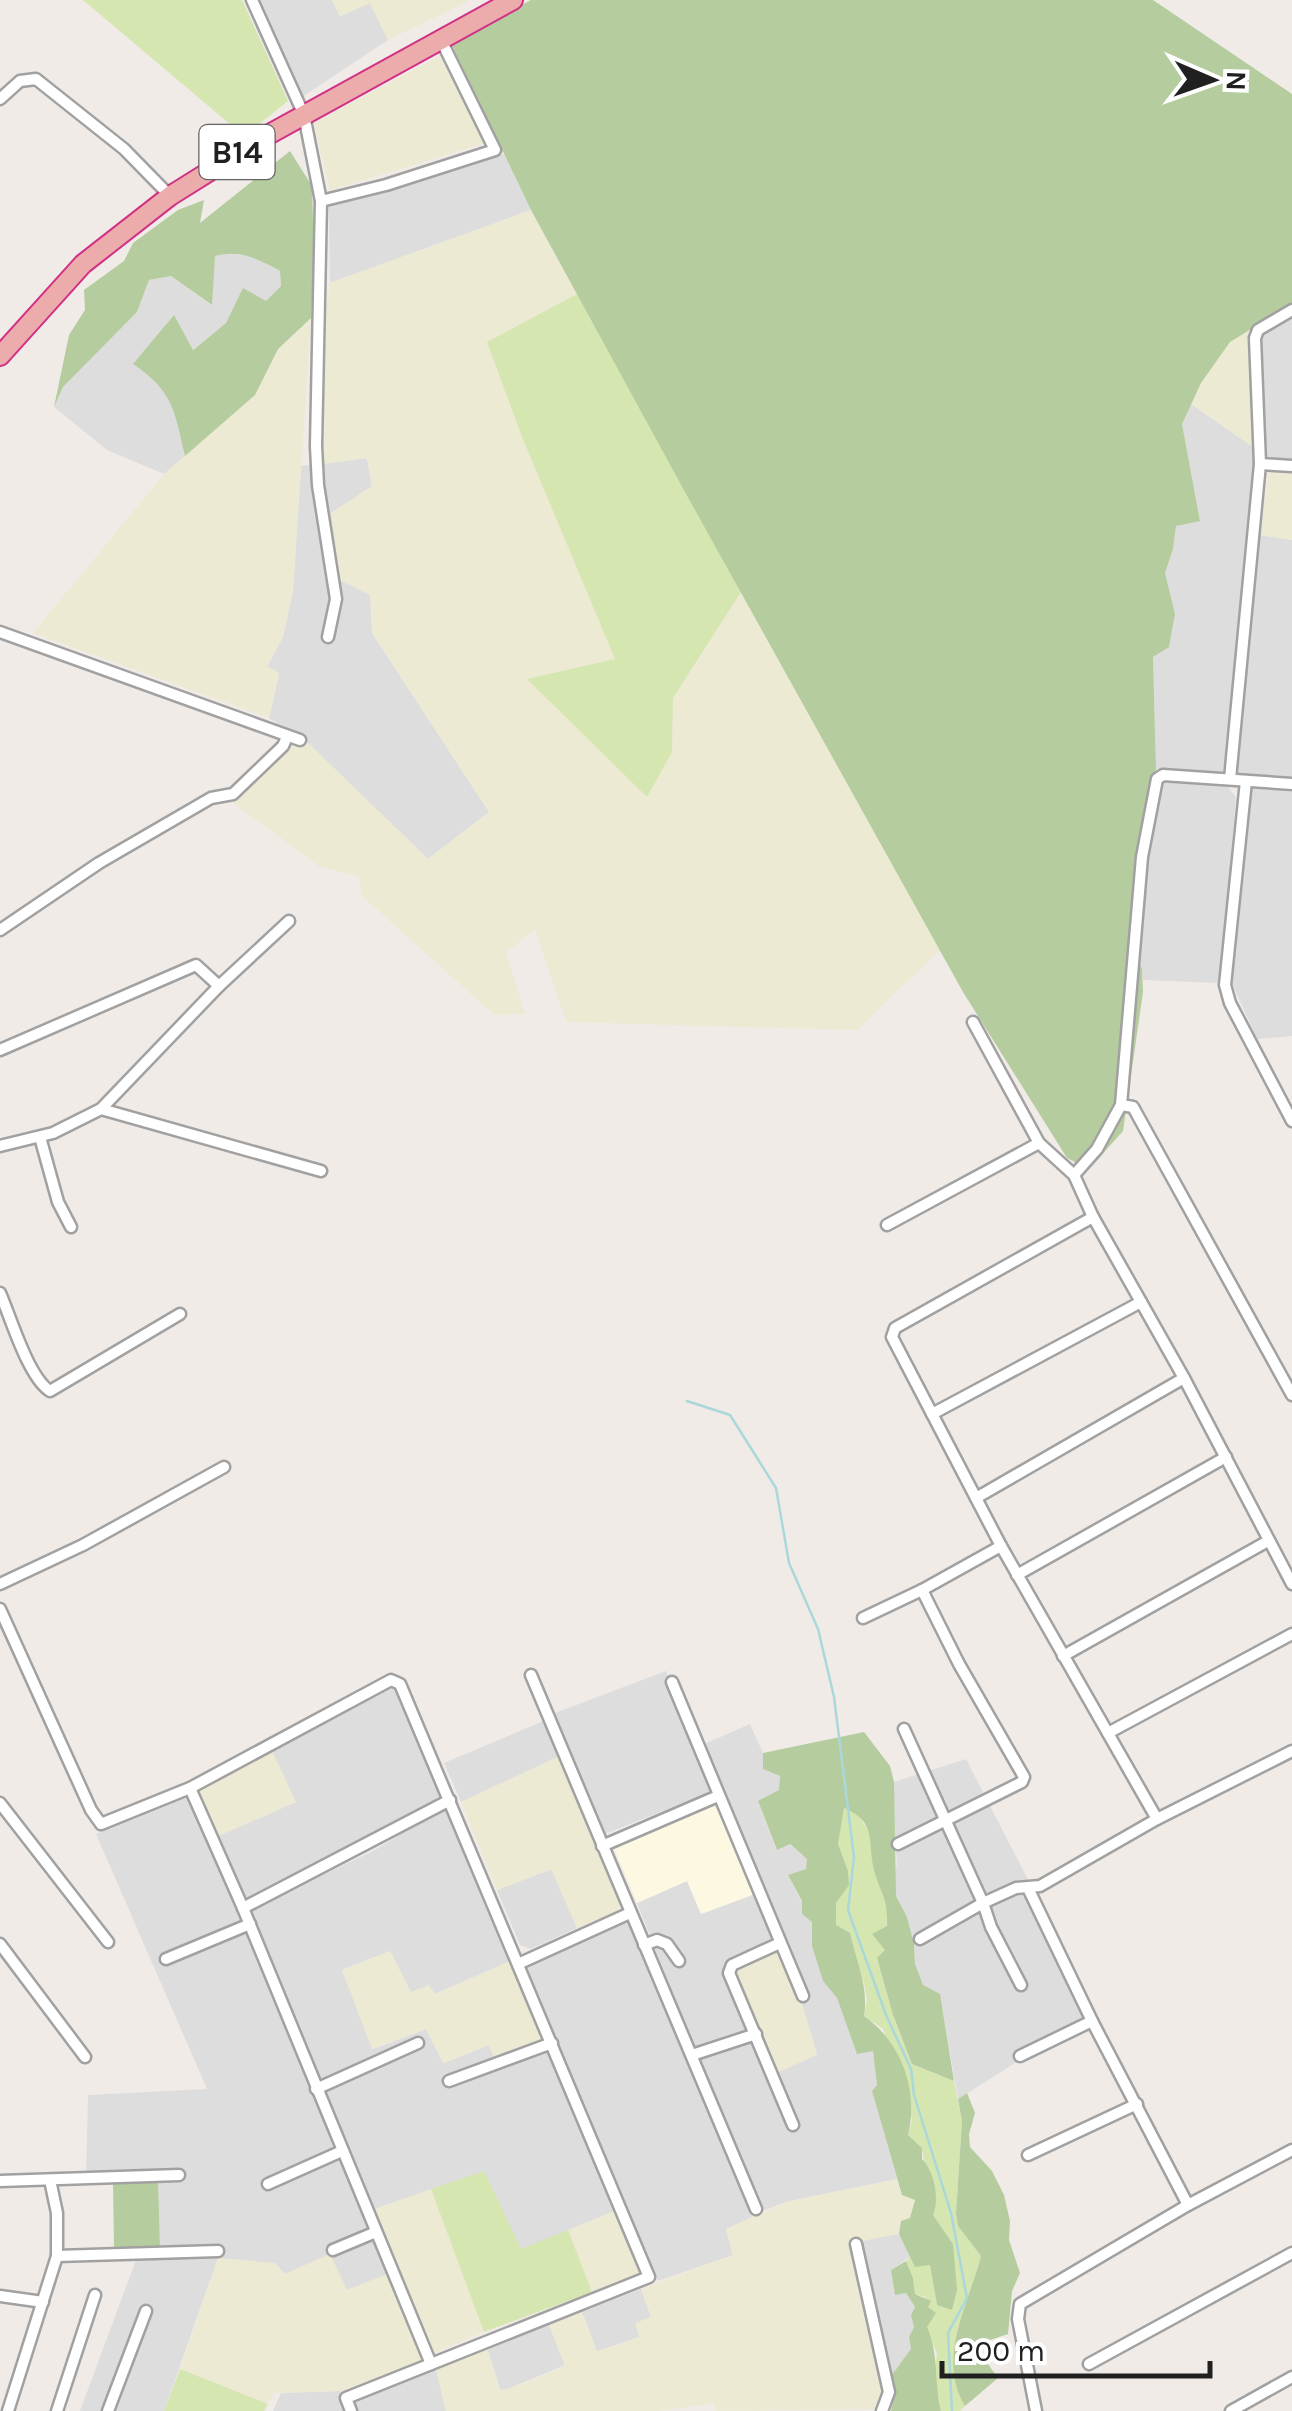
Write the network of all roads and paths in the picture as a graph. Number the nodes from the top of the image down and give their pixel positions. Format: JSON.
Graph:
{"nodes":[{"id":1,"x":252,"y":0,"type":"edge"},
{"id":2,"x":513,"y":0,"type":"edge"},
{"id":3,"x":441,"y":40,"type":"junction"},
{"id":4,"x":0,"y":99,"type":"edge"},
{"id":5,"x":304,"y":115,"type":"junction"},
{"id":6,"x":170,"y":196,"type":"junction"},
{"id":7,"x":321,"y":201,"type":"junction"},
{"id":8,"x":1292,"y":310,"type":"edge"},
{"id":9,"x":0,"y":356,"type":"edge"},
{"id":10,"x":1260,"y":464,"type":"junction"},
{"id":11,"x":1292,"y":466,"type":"edge"},
{"id":12,"x":0,"y":632,"type":"edge"},
{"id":13,"x":328,"y":637,"type":"dead end"},
{"id":14,"x":286,"y":737,"type":"junction"},
{"id":15,"x":300,"y":740,"type":"dead end"},
{"id":16,"x":1230,"y":779,"type":"junction"},
{"id":17,"x":1246,"y":781,"type":"junction"},
{"id":18,"x":1292,"y":784,"type":"edge"},
{"id":19,"x":289,"y":921,"type":"dead end"},
{"id":20,"x":0,"y":930,"type":"edge"},
{"id":21,"x":220,"y":986,"type":"junction"},
{"id":22,"x":973,"y":1022,"type":"dead end"},
{"id":23,"x":0,"y":1050,"type":"edge"},
{"id":24,"x":1121,"y":1105,"type":"junction"},
{"id":25,"x":101,"y":1109,"type":"junction"},
{"id":26,"x":1292,"y":1121,"type":"edge"},
{"id":27,"x":40,"y":1137,"type":"junction"},
{"id":28,"x":1039,"y":1142,"type":"junction"},
{"id":29,"x":0,"y":1146,"type":"edge"},
{"id":30,"x":321,"y":1170,"type":"dead end"},
{"id":31,"x":1074,"y":1174,"type":"junction"},
{"id":32,"x":1093,"y":1218,"type":"junction"},
{"id":33,"x":887,"y":1225,"type":"dead end"},
{"id":34,"x":71,"y":1227,"type":"dead end"},
{"id":35,"x":0,"y":1293,"type":"edge"},
{"id":36,"x":1141,"y":1302,"type":"junction"},
{"id":37,"x":180,"y":1314,"type":"dead end"},
{"id":38,"x":1292,"y":1360,"type":"edge"},
{"id":39,"x":1277,"y":1368,"type":"junction"},
{"id":40,"x":1184,"y":1378,"type":"junction"},
{"id":41,"x":1292,"y":1395,"type":"edge"},
{"id":42,"x":932,"y":1414,"type":"junction"},
{"id":43,"x":1226,"y":1457,"type":"junction"},
{"id":44,"x":224,"y":1468,"type":"dead end"},
{"id":45,"x":976,"y":1498,"type":"junction"},
{"id":46,"x":1268,"y":1541,"type":"junction"},
{"id":47,"x":1001,"y":1546,"type":"junction"},
{"id":48,"x":1017,"y":1574,"type":"junction"},
{"id":49,"x":0,"y":1584,"type":"edge"},
{"id":50,"x":1292,"y":1584,"type":"edge"},
{"id":51,"x":922,"y":1590,"type":"junction"},
{"id":52,"x":0,"y":1609,"type":"edge"},
{"id":53,"x":863,"y":1618,"type":"dead end"},
{"id":54,"x":1292,"y":1634,"type":"edge"},
{"id":55,"x":1063,"y":1656,"type":"junction"},
{"id":56,"x":531,"y":1675,"type":"dead end"},
{"id":57,"x":672,"y":1682,"type":"dead end"},
{"id":58,"x":904,"y":1729,"type":"dead end"},
{"id":59,"x":1108,"y":1733,"type":"junction"},
{"id":60,"x":1292,"y":1751,"type":"edge"},
{"id":61,"x":190,"y":1788,"type":"junction"},
{"id":62,"x":718,"y":1796,"type":"junction"},
{"id":63,"x":450,"y":1800,"type":"junction"},
{"id":64,"x":2,"y":1809,"type":"edge"},
{"id":65,"x":946,"y":1818,"type":"junction"},
{"id":66,"x":1157,"y":1819,"type":"junction"},
{"id":67,"x":898,"y":1844,"type":"dead end"},
{"id":68,"x":602,"y":1846,"type":"junction"},
{"id":69,"x":1028,"y":1888,"type":"junction"},
{"id":70,"x":983,"y":1903,"type":"junction"},
{"id":71,"x":244,"y":1908,"type":"junction"},
{"id":72,"x":630,"y":1913,"type":"junction"},
{"id":73,"x":250,"y":1924,"type":"junction"},
{"id":74,"x":920,"y":1939,"type":"dead end"},
{"id":75,"x":108,"y":1942,"type":"dead end"},
{"id":76,"x":780,"y":1943,"type":"junction"},
{"id":77,"x":0,"y":1944,"type":"edge"},
{"id":78,"x":644,"y":1945,"type":"junction"},
{"id":79,"x":166,"y":1958,"type":"dead end"},
{"id":80,"x":679,"y":1961,"type":"dead end"},
{"id":81,"x":518,"y":1964,"type":"junction"},
{"id":82,"x":1021,"y":1985,"type":"dead end"},
{"id":83,"x":803,"y":1996,"type":"dead end"},
{"id":84,"x":1092,"y":2021,"type":"junction"},
{"id":85,"x":756,"y":2034,"type":"junction"},
{"id":86,"x":552,"y":2043,"type":"junction"},
{"id":87,"x":418,"y":2044,"type":"dead end"},
{"id":88,"x":692,"y":2055,"type":"junction"},
{"id":89,"x":1020,"y":2056,"type":"dead end"},
{"id":90,"x":85,"y":2057,"type":"dead end"},
{"id":91,"x":449,"y":2082,"type":"dead end"},
{"id":92,"x":316,"y":2089,"type":"junction"},
{"id":93,"x":1137,"y":2104,"type":"junction"},
{"id":94,"x":793,"y":2126,"type":"dead end"},
{"id":95,"x":1292,"y":2150,"type":"edge"},
{"id":96,"x":342,"y":2152,"type":"junction"},
{"id":97,"x":1028,"y":2155,"type":"dead end"},
{"id":98,"x":179,"y":2174,"type":"dead end"},
{"id":99,"x":50,"y":2180,"type":"junction"},
{"id":100,"x":0,"y":2181,"type":"edge"},
{"id":101,"x":268,"y":2184,"type":"dead end"},
{"id":102,"x":1188,"y":2204,"type":"junction"},
{"id":103,"x":756,"y":2209,"type":"dead end"},
{"id":104,"x":376,"y":2232,"type":"junction"},
{"id":105,"x":856,"y":2244,"type":"dead end"},
{"id":106,"x":333,"y":2250,"type":"dead end"},
{"id":107,"x":218,"y":2251,"type":"dead end"},
{"id":108,"x":1292,"y":2253,"type":"edge"},
{"id":109,"x":56,"y":2256,"type":"junction"},
{"id":110,"x":95,"y":2294,"type":"dead end"},
{"id":111,"x":0,"y":2296,"type":"edge"},
{"id":112,"x":43,"y":2302,"type":"junction"},
{"id":113,"x":146,"y":2311,"type":"dead end"},
{"id":114,"x":432,"y":2364,"type":"junction"},
{"id":115,"x":1089,"y":2364,"type":"dead end"},
{"id":116,"x":1292,"y":2376,"type":"edge"},
{"id":117,"x":8,"y":2411,"type":"edge"},
{"id":118,"x":57,"y":2411,"type":"edge"},
{"id":119,"x":108,"y":2411,"type":"edge"},
{"id":120,"x":351,"y":2411,"type":"edge"},
{"id":121,"x":882,"y":2411,"type":"edge"},
{"id":122,"x":1036,"y":2411,"type":"edge"},
{"id":123,"x":1231,"y":2411,"type":"edge"}],
"edges":[{"from":1,"to":5,"type":"street"},
{"from":2,"to":3,"type":"highway","number":"B14"},
{"from":3,"to":5,"type":"highway","number":"B14"},
{"from":3,"to":7,"type":"street"},
{"from":4,"to":6,"type":"street"},
{"from":5,"to":6,"type":"highway","number":"B14"},
{"from":5,"to":7,"type":"street"},
{"from":6,"to":9,"type":"highway","number":"B14"},
{"from":7,"to":13,"type":"street"},
{"from":8,"to":10,"type":"street"},
{"from":10,"to":11,"type":"street"},
{"from":10,"to":16,"type":"street"},
{"from":12,"to":14,"type":"street"},
{"from":14,"to":15,"type":"street"},
{"from":14,"to":20,"type":"street"},
{"from":16,"to":17,"type":"street"},
{"from":16,"to":24,"type":"street"},
{"from":17,"to":18,"type":"street"},
{"from":17,"to":26,"type":"street"},
{"from":19,"to":21,"type":"street"},
{"from":21,"to":23,"type":"street"},
{"from":21,"to":25,"type":"street"},
{"from":22,"to":28,"type":"street"},
{"from":24,"to":31,"type":"street"},
{"from":24,"to":39,"type":"street"},
{"from":25,"to":27,"type":"street"},
{"from":25,"to":30,"type":"street"},
{"from":27,"to":29,"type":"street"},
{"from":27,"to":34,"type":"street"},
{"from":28,"to":31,"type":"street"},
{"from":28,"to":33,"type":"street"},
{"from":31,"to":32,"type":"street"},
{"from":32,"to":36,"type":"street"},
{"from":32,"to":42,"type":"street"},
{"from":35,"to":37,"type":"street"},
{"from":36,"to":40,"type":"street"},
{"from":36,"to":42,"type":"street"},
{"from":38,"to":39,"type":"street"},
{"from":39,"to":41,"type":"street"},
{"from":40,"to":43,"type":"street"},
{"from":40,"to":45,"type":"street"},
{"from":42,"to":45,"type":"street"},
{"from":43,"to":46,"type":"street"},
{"from":43,"to":48,"type":"street"},
{"from":44,"to":49,"type":"street"},
{"from":45,"to":47,"type":"street"},
{"from":46,"to":50,"type":"street"},
{"from":46,"to":55,"type":"street"},
{"from":47,"to":48,"type":"street"},
{"from":47,"to":51,"type":"street"},
{"from":48,"to":55,"type":"street"},
{"from":51,"to":53,"type":"street"},
{"from":51,"to":65,"type":"street"},
{"from":52,"to":61,"type":"street"},
{"from":54,"to":59,"type":"street"},
{"from":55,"to":59,"type":"street"},
{"from":56,"to":68,"type":"street"},
{"from":57,"to":62,"type":"street"},
{"from":58,"to":65,"type":"street"},
{"from":59,"to":66,"type":"street"},
{"from":60,"to":66,"type":"street"},
{"from":61,"to":63,"type":"street"},
{"from":61,"to":71,"type":"street"},
{"from":62,"to":68,"type":"street"},
{"from":62,"to":76,"type":"street"},
{"from":63,"to":71,"type":"street"},
{"from":63,"to":81,"type":"street"},
{"from":64,"to":75,"type":"street"},
{"from":65,"to":67,"type":"street"},
{"from":65,"to":70,"type":"street"},
{"from":66,"to":69,"type":"street"},
{"from":68,"to":72,"type":"street"},
{"from":69,"to":70,"type":"street"},
{"from":69,"to":84,"type":"street"},
{"from":70,"to":74,"type":"street"},
{"from":70,"to":82,"type":"street"},
{"from":71,"to":73,"type":"street"},
{"from":72,"to":78,"type":"street"},
{"from":72,"to":81,"type":"street"},
{"from":73,"to":79,"type":"street"},
{"from":73,"to":92,"type":"street"},
{"from":76,"to":83,"type":"street"},
{"from":76,"to":85,"type":"street"},
{"from":77,"to":90,"type":"street"},
{"from":78,"to":80,"type":"street"},
{"from":78,"to":88,"type":"street"},
{"from":81,"to":86,"type":"street"},
{"from":84,"to":89,"type":"street"},
{"from":84,"to":93,"type":"street"},
{"from":85,"to":88,"type":"street"},
{"from":85,"to":94,"type":"street"},
{"from":86,"to":91,"type":"street"},
{"from":86,"to":114,"type":"street"},
{"from":87,"to":92,"type":"street"},
{"from":88,"to":103,"type":"street"},
{"from":92,"to":96,"type":"street"},
{"from":93,"to":97,"type":"street"},
{"from":93,"to":102,"type":"street"},
{"from":95,"to":102,"type":"street"},
{"from":96,"to":101,"type":"street"},
{"from":96,"to":104,"type":"street"},
{"from":98,"to":99,"type":"street"},
{"from":99,"to":100,"type":"street"},
{"from":99,"to":109,"type":"street"},
{"from":102,"to":122,"type":"street"},
{"from":104,"to":106,"type":"street"},
{"from":104,"to":114,"type":"street"},
{"from":105,"to":121,"type":"street"},
{"from":107,"to":109,"type":"street"},
{"from":108,"to":115,"type":"street"},
{"from":109,"to":112,"type":"street"},
{"from":110,"to":118,"type":"street"},
{"from":111,"to":112,"type":"street"},
{"from":112,"to":117,"type":"street"},
{"from":113,"to":119,"type":"street"},
{"from":114,"to":120,"type":"street"},
{"from":116,"to":123,"type":"street"}]}
